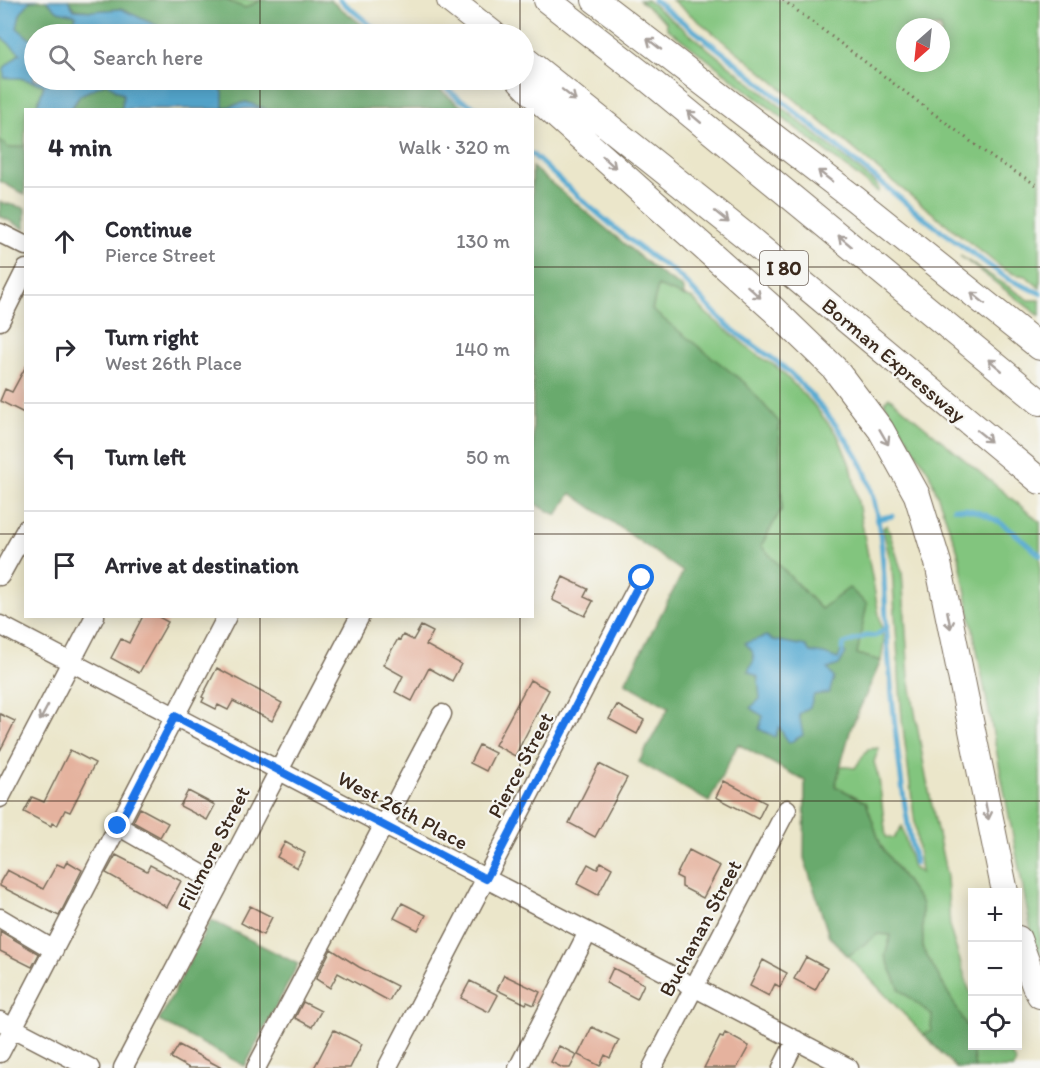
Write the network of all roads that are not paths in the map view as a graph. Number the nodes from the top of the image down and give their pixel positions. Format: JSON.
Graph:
{"nodes":[{"id":1,"x":448,"y":0,"type":"edge"},
{"id":2,"x":547,"y":0,"type":"edge"},
{"id":3,"x":595,"y":0,"type":"edge"},
{"id":4,"x":469,"y":24,"type":"edge"},
{"id":5,"x":480,"y":24,"type":"edge"},
{"id":6,"x":534,"y":67,"type":"edge"},
{"id":7,"x":530,"y":90,"type":"edge"},
{"id":8,"x":0,"y":232,"type":"edge"},
{"id":9,"x":24,"y":245,"type":"edge"},
{"id":10,"x":24,"y":273,"type":"edge"},
{"id":11,"x":0,"y":321,"type":"edge"},
{"id":12,"x":1040,"y":347,"type":"edge"},
{"id":13,"x":1040,"y":402,"type":"edge"},
{"id":14,"x":1040,"y":482,"type":"edge"},
{"id":15,"x":24,"y":533,"type":"edge"},
{"id":16,"x":0,"y":576,"type":"edge"},
{"id":17,"x":642,"y":578,"type":"dead end"},
{"id":18,"x":94,"y":618,"type":"edge"},
{"id":19,"x":226,"y":618,"type":"edge"},
{"id":20,"x":359,"y":618,"type":"edge"},
{"id":21,"x":0,"y":624,"type":"edge"},
{"id":22,"x":71,"y":662,"type":"junction"},
{"id":23,"x":442,"y":714,"type":"dead end"},
{"id":24,"x":175,"y":716,"type":"junction"},
{"id":25,"x":278,"y":770,"type":"junction"},
{"id":26,"x":0,"y":798,"type":"edge"},
{"id":27,"x":787,"y":808,"type":"dead end"},
{"id":28,"x":384,"y":825,"type":"junction"},
{"id":29,"x":118,"y":826,"type":"junction"},
{"id":30,"x":486,"y":879,"type":"junction"},
{"id":31,"x":219,"y":884,"type":"junction"},
{"id":32,"x":1004,"y":888,"type":"edge"},
{"id":33,"x":0,"y":918,"type":"edge"},
{"id":34,"x":588,"y":932,"type":"junction"},
{"id":35,"x":1018,"y":942,"type":"edge"},
{"id":36,"x":54,"y":950,"type":"junction"},
{"id":37,"x":694,"y":987,"type":"junction"},
{"id":38,"x":1040,"y":995,"type":"edge"},
{"id":39,"x":6,"y":1025,"type":"edge"},
{"id":40,"x":796,"y":1040,"type":"junction"},
{"id":41,"x":0,"y":1053,"type":"edge"},
{"id":42,"x":90,"y":1068,"type":"edge"},
{"id":43,"x":123,"y":1068,"type":"edge"},
{"id":44,"x":256,"y":1068,"type":"edge"},
{"id":45,"x":387,"y":1068,"type":"edge"},
{"id":46,"x":518,"y":1068,"type":"edge"},
{"id":47,"x":652,"y":1068,"type":"edge"},
{"id":48,"x":782,"y":1068,"type":"edge"},
{"id":49,"x":849,"y":1068,"type":"edge"}],
"edges":[{"from":1,"to":4,"type":"highway"},
{"from":1,"to":5,"type":"highway"},
{"from":13,"to":2,"type":"highway","number":"I 80","one_way":true},
{"from":12,"to":3,"type":"highway","one_way":true},
{"from":6,"to":14,"type":"highway","name":"Borman Expressway","number":"I 80","one_way":true},
{"from":7,"to":32,"type":"highway","one_way":true},
{"from":8,"to":9,"type":"street"},
{"from":10,"to":11,"type":"street"},
{"from":15,"to":16,"type":"street"},
{"from":17,"to":30,"type":"street","name":"Pierce Street"},
{"from":18,"to":22,"type":"street"},
{"from":19,"to":24,"type":"street"},
{"from":20,"to":25,"type":"street","name":"Fillmore Street"},
{"from":21,"to":22,"type":"street","name":"West 26th Place"},
{"from":22,"to":24,"type":"street","name":"West 26th Place"},
{"from":22,"to":26,"type":"street","one_way":true},
{"from":23,"to":28,"type":"street"},
{"from":24,"to":25,"type":"street","name":"West 26th Place"},
{"from":24,"to":29,"type":"street"},
{"from":25,"to":28,"type":"street","name":"West 26th Place"},
{"from":25,"to":31,"type":"street","name":"Fillmore Street"},
{"from":27,"to":37,"type":"street","name":"Buchanan Street"},
{"from":28,"to":30,"type":"street","name":"West 26th Place"},
{"from":28,"to":44,"type":"street"},
{"from":29,"to":31,"type":"street"},
{"from":29,"to":36,"type":"street"},
{"from":30,"to":34,"type":"street","name":"West 26th Place"},
{"from":30,"to":45,"type":"street","name":"Pierce Street"},
{"from":31,"to":43,"type":"street","name":"Fillmore Street"},
{"from":33,"to":36,"type":"street"},
{"from":34,"to":37,"type":"street","name":"West 26th Place"},
{"from":34,"to":46,"type":"street"},
{"from":35,"to":38,"type":"highway"},
{"from":36,"to":39,"type":"street"},
{"from":37,"to":40,"type":"street","name":"West 26th Place"},
{"from":37,"to":47,"type":"street","name":"Buchanan Street"},
{"from":39,"to":41,"type":"street"},
{"from":39,"to":42,"type":"street"},
{"from":40,"to":48,"type":"street"},
{"from":40,"to":49,"type":"street","name":"West 26th Place"}]}
